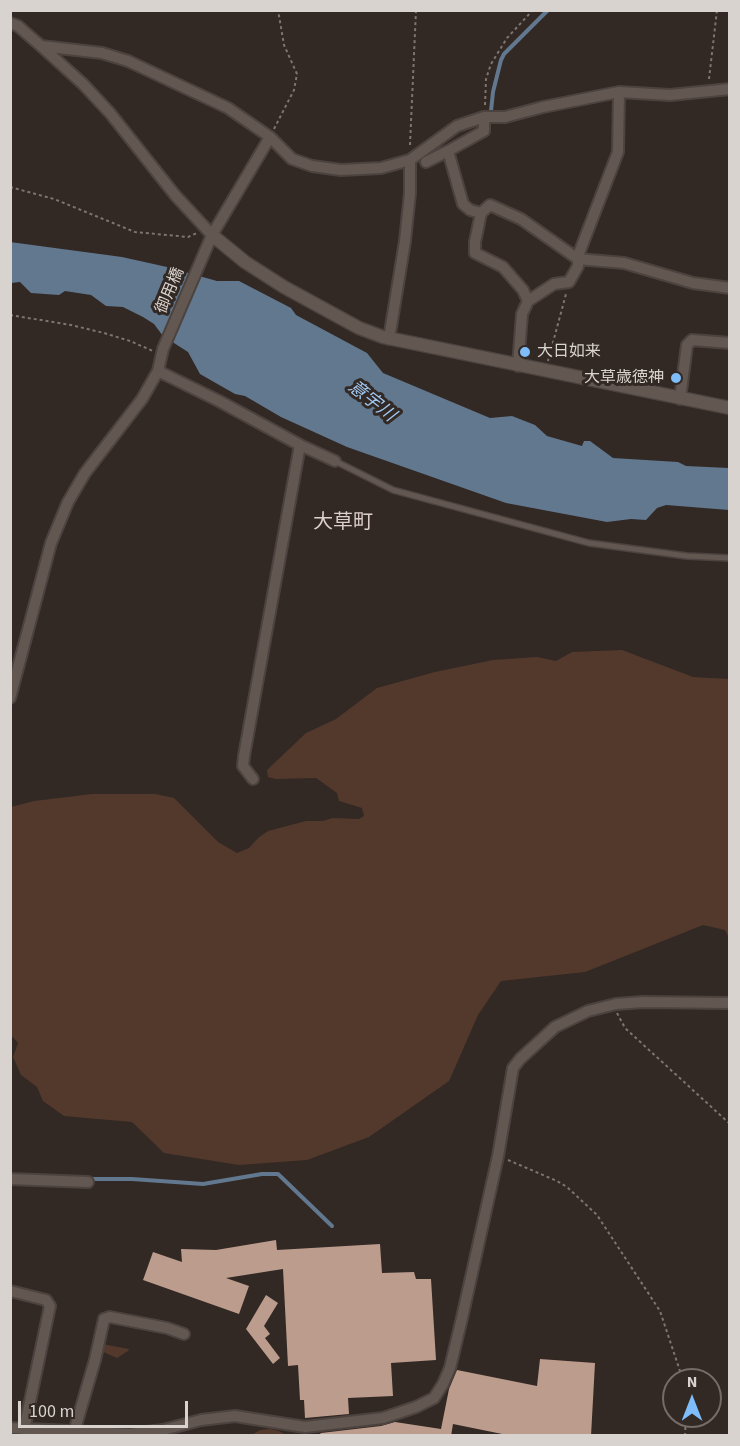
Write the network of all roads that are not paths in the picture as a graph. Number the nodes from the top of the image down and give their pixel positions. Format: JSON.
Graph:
{"nodes":[{"id":1,"x":10,"y":23,"type":"edge"},
{"id":2,"x":41,"y":46,"type":"junction"},
{"id":3,"x":729,"y":89,"type":"edge"},
{"id":4,"x":619,"y":92,"type":"junction"},
{"id":5,"x":484,"y":117,"type":"junction"},
{"id":6,"x":270,"y":137,"type":"junction"},
{"id":7,"x":448,"y":151,"type":"junction"},
{"id":8,"x":410,"y":160,"type":"junction"},
{"id":9,"x":426,"y":162,"type":"dead end"},
{"id":10,"x":481,"y":213,"type":"junction"},
{"id":11,"x":208,"y":236,"type":"junction"},
{"id":12,"x":578,"y":259,"type":"junction"},
{"id":13,"x":729,"y":288,"type":"edge"},
{"id":14,"x":528,"y":301,"type":"junction"},
{"id":15,"x":389,"y":339,"type":"junction"},
{"id":16,"x":729,"y":343,"type":"edge"},
{"id":17,"x":518,"y":366,"type":"junction"},
{"id":18,"x":158,"y":371,"type":"junction"},
{"id":19,"x":680,"y":399,"type":"junction"},
{"id":20,"x":729,"y":408,"type":"edge"},
{"id":21,"x":300,"y":445,"type":"junction"},
{"id":22,"x":335,"y":461,"type":"joint"},
{"id":23,"x":729,"y":558,"type":"edge"},
{"id":24,"x":10,"y":698,"type":"edge"},
{"id":25,"x":254,"y":779,"type":"dead end"},
{"id":26,"x":729,"y":1004,"type":"edge"},
{"id":27,"x":10,"y":1179,"type":"edge"},
{"id":28,"x":88,"y":1182,"type":"dead end"},
{"id":29,"x":10,"y":1291,"type":"edge"},
{"id":30,"x":184,"y":1334,"type":"dead end"},
{"id":31,"x":10,"y":1428,"type":"edge"},
{"id":32,"x":24,"y":1430,"type":"junction"},
{"id":33,"x":304,"y":1431,"type":"edge"},
{"id":34,"x":74,"y":1432,"type":"junction"}],
"edges":[{"from":1,"to":2,"type":"street"},
{"from":2,"to":6,"type":"street"},
{"from":2,"to":11,"type":"street"},
{"from":3,"to":4,"type":"street"},
{"from":4,"to":5,"type":"street"},
{"from":4,"to":12,"type":"street"},
{"from":5,"to":7,"type":"street"},
{"from":5,"to":8,"type":"street"},
{"from":6,"to":8,"type":"street"},
{"from":6,"to":11,"type":"street","name":"御用橋"},
{"from":7,"to":9,"type":"street"},
{"from":7,"to":10,"type":"street"},
{"from":8,"to":15,"type":"street"},
{"from":10,"to":12,"type":"street"},
{"from":10,"to":14,"type":"street"},
{"from":11,"to":15,"type":"street"},
{"from":11,"to":18,"type":"street","name":"御用橋"},
{"from":12,"to":13,"type":"street"},
{"from":12,"to":14,"type":"street"},
{"from":14,"to":17,"type":"street"},
{"from":15,"to":17,"type":"street"},
{"from":16,"to":19,"type":"street"},
{"from":17,"to":19,"type":"street"},
{"from":18,"to":21,"type":"street"},
{"from":18,"to":24,"type":"street","name":"御用橋"},
{"from":19,"to":20,"type":"street"},
{"from":21,"to":22,"type":"street"},
{"from":21,"to":25,"type":"street"},
{"from":22,"to":23,"type":"lane"},
{"from":26,"to":33,"type":"street"},
{"from":27,"to":28,"type":"street"},
{"from":29,"to":32,"type":"street"},
{"from":30,"to":34,"type":"street"},
{"from":31,"to":32,"type":"street"},
{"from":32,"to":34,"type":"street"},
{"from":33,"to":34,"type":"street"}]}
